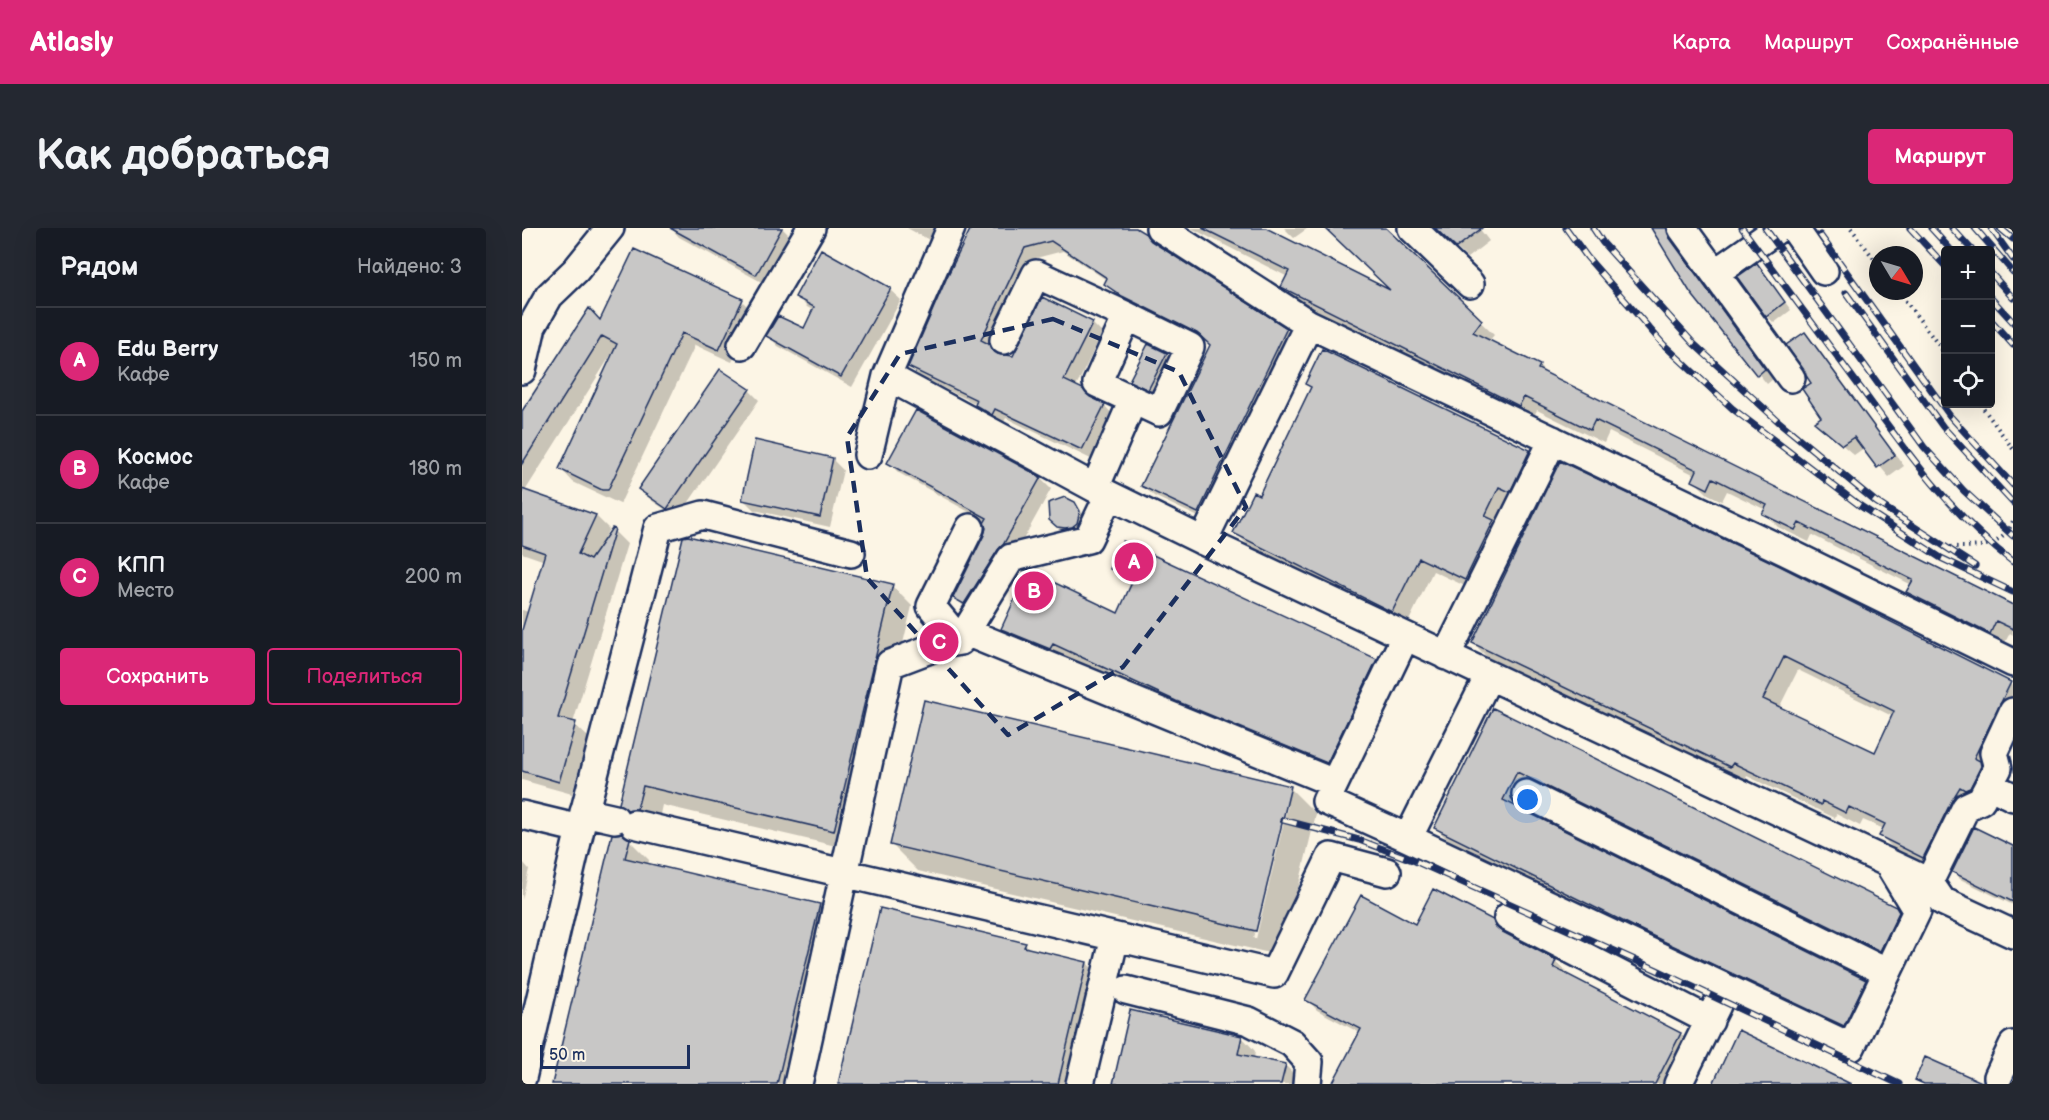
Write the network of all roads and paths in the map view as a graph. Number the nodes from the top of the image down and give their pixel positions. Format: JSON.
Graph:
{"nodes":[{"id":1,"x":610,"y":228,"type":"edge"},
{"id":2,"x":811,"y":228,"type":"edge"},
{"id":3,"x":951,"y":228,"type":"edge"},
{"id":4,"x":1160,"y":228,"type":"edge"},
{"id":5,"x":1412,"y":228,"type":"edge"},
{"id":6,"x":1682,"y":228,"type":"edge"},
{"id":7,"x":1779,"y":228,"type":"edge"},
{"id":8,"x":1794,"y":228,"type":"edge"},
{"id":9,"x":1851,"y":228,"type":"edge"},
{"id":10,"x":1869,"y":252,"type":"edge"},
{"id":11,"x":1824,"y":271,"type":"dead end"},
{"id":12,"x":1715,"y":273,"type":"junction"},
{"id":13,"x":1470,"y":284,"type":"dead end"},
{"id":14,"x":1905,"y":300,"type":"edge"},
{"id":15,"x":1128,"y":316,"type":"junction"},
{"id":16,"x":1309,"y":324,"type":"junction"},
{"id":17,"x":1004,"y":340,"type":"dead end"},
{"id":18,"x":742,"y":345,"type":"dead end"},
{"id":19,"x":1945,"y":354,"type":"edge"},
{"id":20,"x":522,"y":370,"type":"edge"},
{"id":21,"x":887,"y":376,"type":"junction"},
{"id":22,"x":1791,"y":378,"type":"dead end"},
{"id":23,"x":1133,"y":400,"type":"junction"},
{"id":24,"x":1983,"y":408,"type":"edge"},
{"id":25,"x":1553,"y":440,"type":"junction"},
{"id":26,"x":2013,"y":449,"type":"edge"},
{"id":27,"x":868,"y":455,"type":"dead end"},
{"id":28,"x":1102,"y":491,"type":"junction"},
{"id":29,"x":2013,"y":521,"type":"edge"},
{"id":30,"x":970,"y":528,"type":"dead end"},
{"id":31,"x":1203,"y":541,"type":"junction"},
{"id":32,"x":1944,"y":547,"type":"dead end"},
{"id":33,"x":851,"y":553,"type":"dead end"},
{"id":34,"x":963,"y":637,"type":"junction"},
{"id":35,"x":1405,"y":637,"type":"junction"},
{"id":36,"x":1446,"y":656,"type":"junction"},
{"id":37,"x":2013,"y":663,"type":"edge"},
{"id":38,"x":1488,"y":676,"type":"junction"},
{"id":39,"x":2013,"y":712,"type":"edge"},
{"id":40,"x":1334,"y":783,"type":"junction"},
{"id":41,"x":1989,"y":785,"type":"junction"},
{"id":42,"x":1526,"y":794,"type":"dead end"},
{"id":43,"x":2013,"y":797,"type":"edge"},
{"id":44,"x":522,"y":815,"type":"edge"},
{"id":45,"x":582,"y":821,"type":"junction"},
{"id":46,"x":1408,"y":838,"type":"junction"},
{"id":47,"x":1888,"y":863,"type":"junction"},
{"id":48,"x":1387,"y":872,"type":"dead end"},
{"id":49,"x":844,"y":874,"type":"junction"},
{"id":50,"x":1929,"y":882,"type":"junction"},
{"id":51,"x":1508,"y":917,"type":"dead end"},
{"id":52,"x":2013,"y":934,"type":"edge"},
{"id":53,"x":1115,"y":937,"type":"junction"},
{"id":54,"x":1886,"y":972,"type":"junction"},
{"id":55,"x":1726,"y":988,"type":"junction"},
{"id":56,"x":1126,"y":990,"type":"dead end"},
{"id":57,"x":1710,"y":1021,"type":"junction"},
{"id":58,"x":2013,"y":1045,"type":"edge"},
{"id":59,"x":1998,"y":1077,"type":"dead end"},
{"id":60,"x":522,"y":1078,"type":"edge"},
{"id":61,"x":798,"y":1084,"type":"edge"},
{"id":62,"x":1080,"y":1084,"type":"edge"},
{"id":63,"x":1307,"y":1084,"type":"edge"},
{"id":64,"x":1678,"y":1084,"type":"edge"}],
"edges":[{"from":1,"to":20,"type":"lane"},
{"from":2,"to":18,"type":"lane"},
{"from":3,"to":21,"type":"lane"},
{"from":4,"to":16,"type":"lane"},
{"from":5,"to":13,"type":"lane"},
{"from":6,"to":12,"type":"lane"},
{"from":7,"to":12,"type":"lane"},
{"from":8,"to":11,"type":"lane"},
{"from":9,"to":10,"type":"path"},
{"from":12,"to":22,"type":"lane"},
{"from":14,"to":19,"type":"path"},
{"from":15,"to":17,"type":"lane"},
{"from":15,"to":23,"type":"lane"},
{"from":15,"to":23,"type":"lane"},
{"from":16,"to":25,"type":"lane"},
{"from":16,"to":31,"type":"lane"},
{"from":21,"to":27,"type":"lane"},
{"from":21,"to":28,"type":"lane"},
{"from":23,"to":28,"type":"lane"},
{"from":24,"to":26,"type":"path"},
{"from":25,"to":36,"type":"lane"},
{"from":25,"to":37,"type":"lane"},
{"from":28,"to":31,"type":"lane"},
{"from":28,"to":34,"type":"lane"},
{"from":29,"to":32,"type":"path"},
{"from":30,"to":34,"type":"lane"},
{"from":31,"to":35,"type":"lane"},
{"from":33,"to":45,"type":"lane"},
{"from":34,"to":40,"type":"lane"},
{"from":34,"to":49,"type":"lane"},
{"from":35,"to":36,"type":"lane"},
{"from":35,"to":40,"type":"lane"},
{"from":36,"to":38,"type":"lane"},
{"from":38,"to":46,"type":"lane"},
{"from":38,"to":47,"type":"lane"},
{"from":39,"to":41,"type":"lane"},
{"from":40,"to":46,"type":"lane"},
{"from":41,"to":43,"type":"lane"},
{"from":41,"to":50,"type":"lane"},
{"from":42,"to":54,"type":"lane"},
{"from":44,"to":45,"type":"lane"},
{"from":45,"to":49,"type":"lane"},
{"from":45,"to":60,"type":"lane"},
{"from":46,"to":55,"type":"lane"},
{"from":47,"to":50,"type":"lane"},
{"from":47,"to":54,"type":"lane"},
{"from":48,"to":53,"type":"lane"},
{"from":49,"to":53,"type":"lane"},
{"from":49,"to":61,"type":"lane"},
{"from":50,"to":52,"type":"lane"},
{"from":51,"to":57,"type":"lane"},
{"from":53,"to":62,"type":"lane"},
{"from":54,"to":55,"type":"lane"},
{"from":55,"to":57,"type":"lane"},
{"from":56,"to":63,"type":"lane"},
{"from":57,"to":64,"type":"lane"},
{"from":58,"to":59,"type":"lane"}]}
